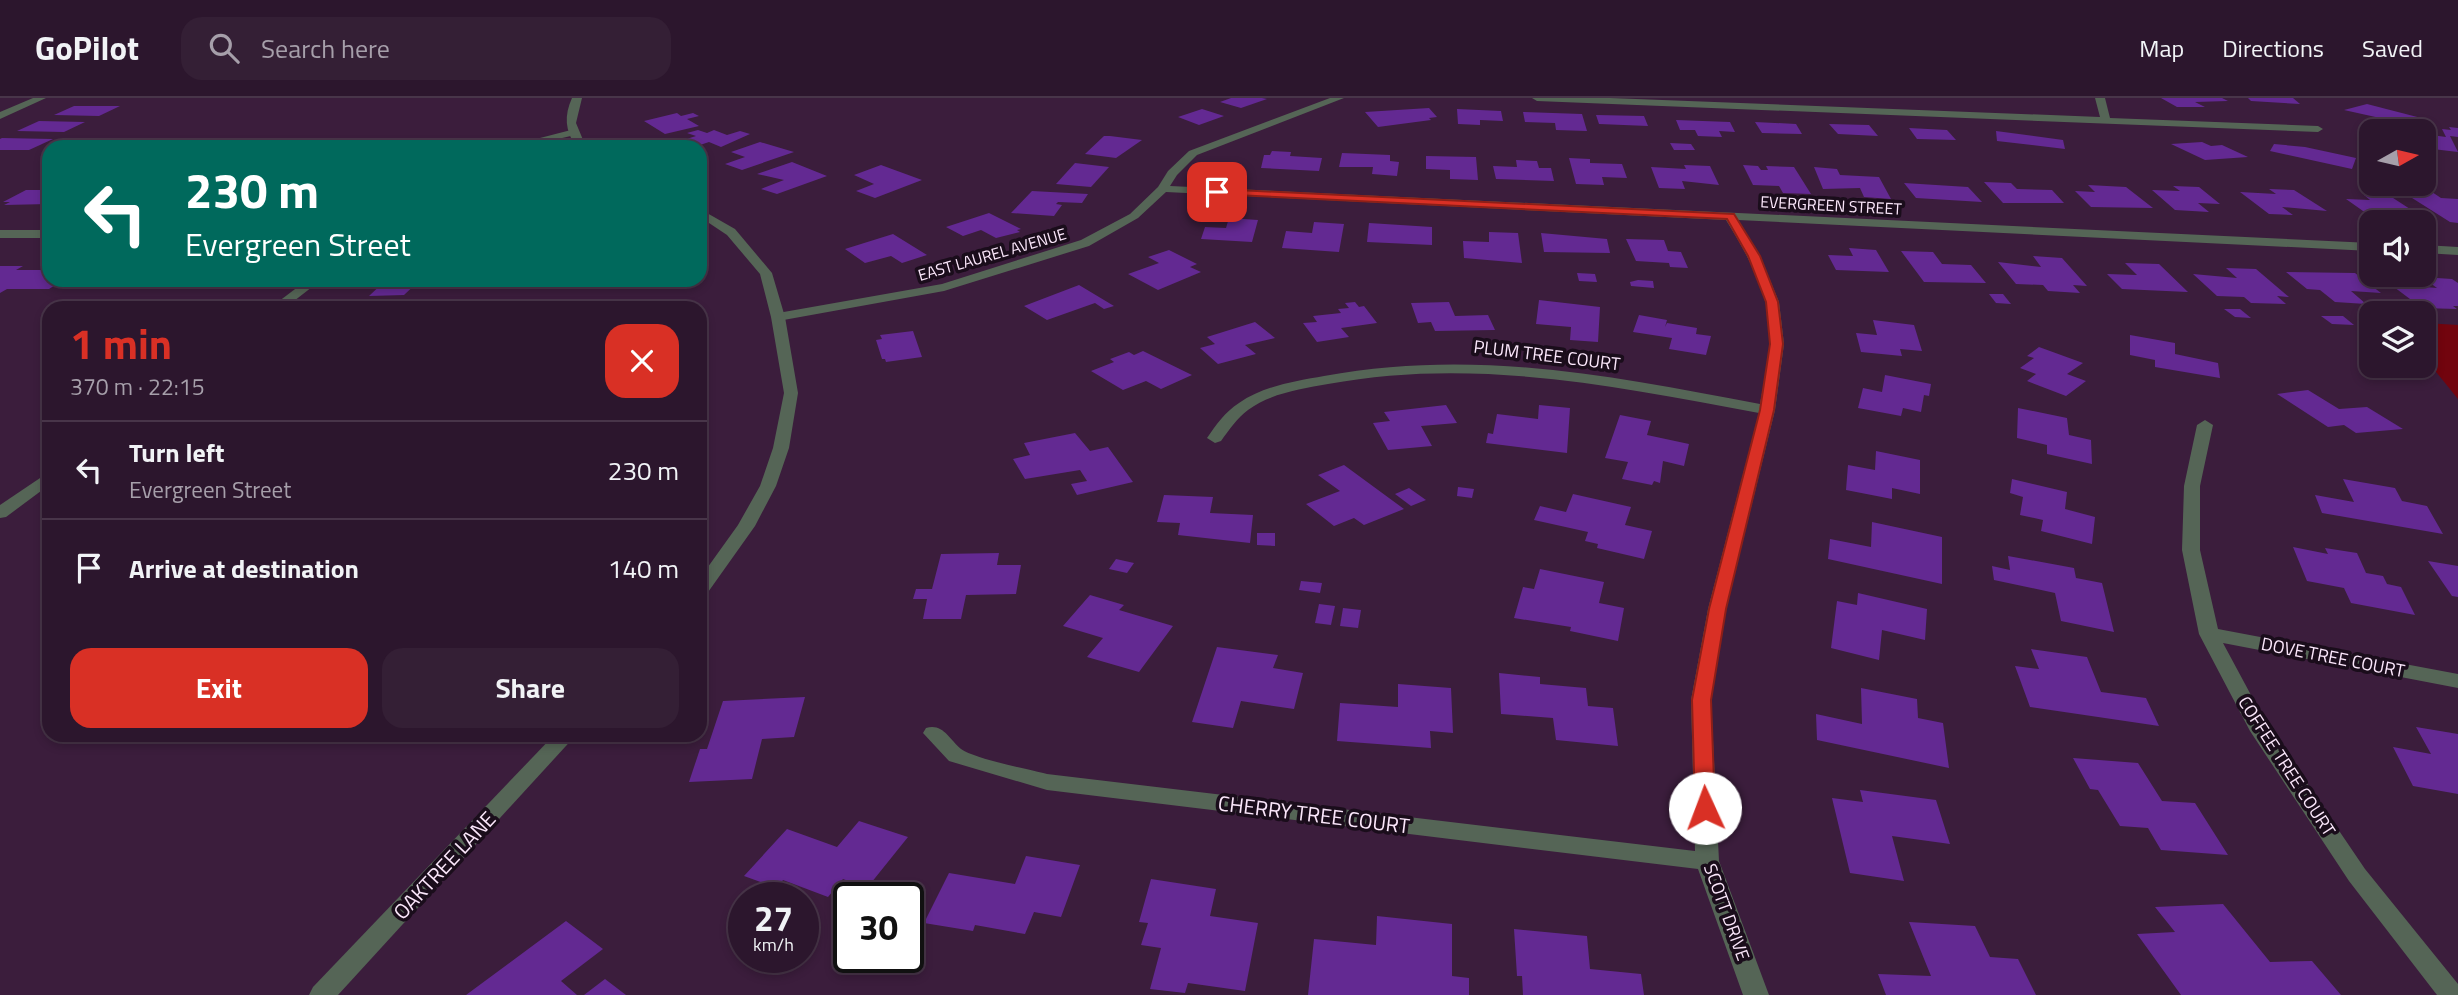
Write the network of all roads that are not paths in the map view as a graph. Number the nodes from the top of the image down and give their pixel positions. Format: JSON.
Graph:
{"nodes":[{"id":1,"x":41,"y":98,"type":"edge"},
{"id":2,"x":577,"y":98,"type":"edge"},
{"id":3,"x":1339,"y":98,"type":"edge"},
{"id":4,"x":1537,"y":98,"type":"edge"},
{"id":5,"x":1836,"y":98,"type":"edge"},
{"id":6,"x":2100,"y":98,"type":"edge"},
{"id":7,"x":1846,"y":109,"type":"junction"},
{"id":8,"x":0,"y":116,"type":"edge"},
{"id":9,"x":2106,"y":121,"type":"junction"},
{"id":10,"x":2318,"y":129,"type":"dead end"},
{"id":11,"x":571,"y":133,"type":"junction"},
{"id":12,"x":540,"y":140,"type":"edge"},
{"id":13,"x":576,"y":140,"type":"edge"},
{"id":14,"x":1163,"y":189,"type":"junction"},
{"id":15,"x":1730,"y":216,"type":"junction"},
{"id":16,"x":707,"y":217,"type":"edge"},
{"id":17,"x":0,"y":234,"type":"edge"},
{"id":18,"x":42,"y":234,"type":"edge"},
{"id":19,"x":2359,"y":246,"type":"edge"},
{"id":20,"x":2436,"y":250,"type":"edge"},
{"id":21,"x":2458,"y":251,"type":"edge"},
{"id":22,"x":306,"y":287,"type":"edge"},
{"id":23,"x":286,"y":301,"type":"edge"},
{"id":24,"x":778,"y":317,"type":"junction"},
{"id":25,"x":1767,"y":410,"type":"junction"},
{"id":26,"x":2205,"y":425,"type":"dead end"},
{"id":27,"x":1214,"y":438,"type":"dead end"},
{"id":28,"x":42,"y":482,"type":"edge"},
{"id":29,"x":0,"y":513,"type":"edge"},
{"id":30,"x":707,"y":581,"type":"edge"},
{"id":31,"x":2209,"y":634,"type":"junction"},
{"id":32,"x":2458,"y":681,"type":"edge"},
{"id":33,"x":933,"y":733,"type":"dead end"},
{"id":34,"x":559,"y":742,"type":"edge"},
{"id":35,"x":1707,"y":862,"type":"junction"},
{"id":36,"x":322,"y":995,"type":"edge"},
{"id":37,"x":1756,"y":995,"type":"edge"},
{"id":38,"x":2452,"y":995,"type":"edge"}],
"edges":[{"from":1,"to":8,"type":"street"},
{"from":2,"to":11,"type":"street"},
{"from":3,"to":14,"type":"street","name":"EAST LAUREL AVENUE"},
{"from":4,"to":7,"type":"street"},
{"from":5,"to":7,"type":"street"},
{"from":6,"to":9,"type":"street"},
{"from":7,"to":9,"type":"street"},
{"from":9,"to":10,"type":"street"},
{"from":11,"to":12,"type":"street"},
{"from":11,"to":13,"type":"street"},
{"from":14,"to":15,"type":"street","name":"EVERGREEN STREET"},
{"from":14,"to":24,"type":"street","name":"EAST LAUREL AVENUE"},
{"from":15,"to":19,"type":"street","name":"EVERGREEN STREET"},
{"from":15,"to":25,"type":"street","name":"SCOTT DRIVE"},
{"from":16,"to":24,"type":"street"},
{"from":17,"to":18,"type":"street"},
{"from":20,"to":21,"type":"street"},
{"from":22,"to":23,"type":"street"},
{"from":24,"to":30,"type":"street"},
{"from":25,"to":27,"type":"street","name":"PLUM TREE COURT"},
{"from":25,"to":35,"type":"street","name":"SCOTT DRIVE"},
{"from":26,"to":31,"type":"street","name":"COFFEE TREE COURT"},
{"from":28,"to":29,"type":"street"},
{"from":31,"to":32,"type":"street","name":"DOVE TREE COURT"},
{"from":31,"to":38,"type":"street","name":"COFFEE TREE COURT"},
{"from":33,"to":35,"type":"street","name":"CHERRY TREE COURT"},
{"from":34,"to":36,"type":"street","name":"OAKTREE LANE"},
{"from":35,"to":37,"type":"street","name":"SCOTT DRIVE"}]}
